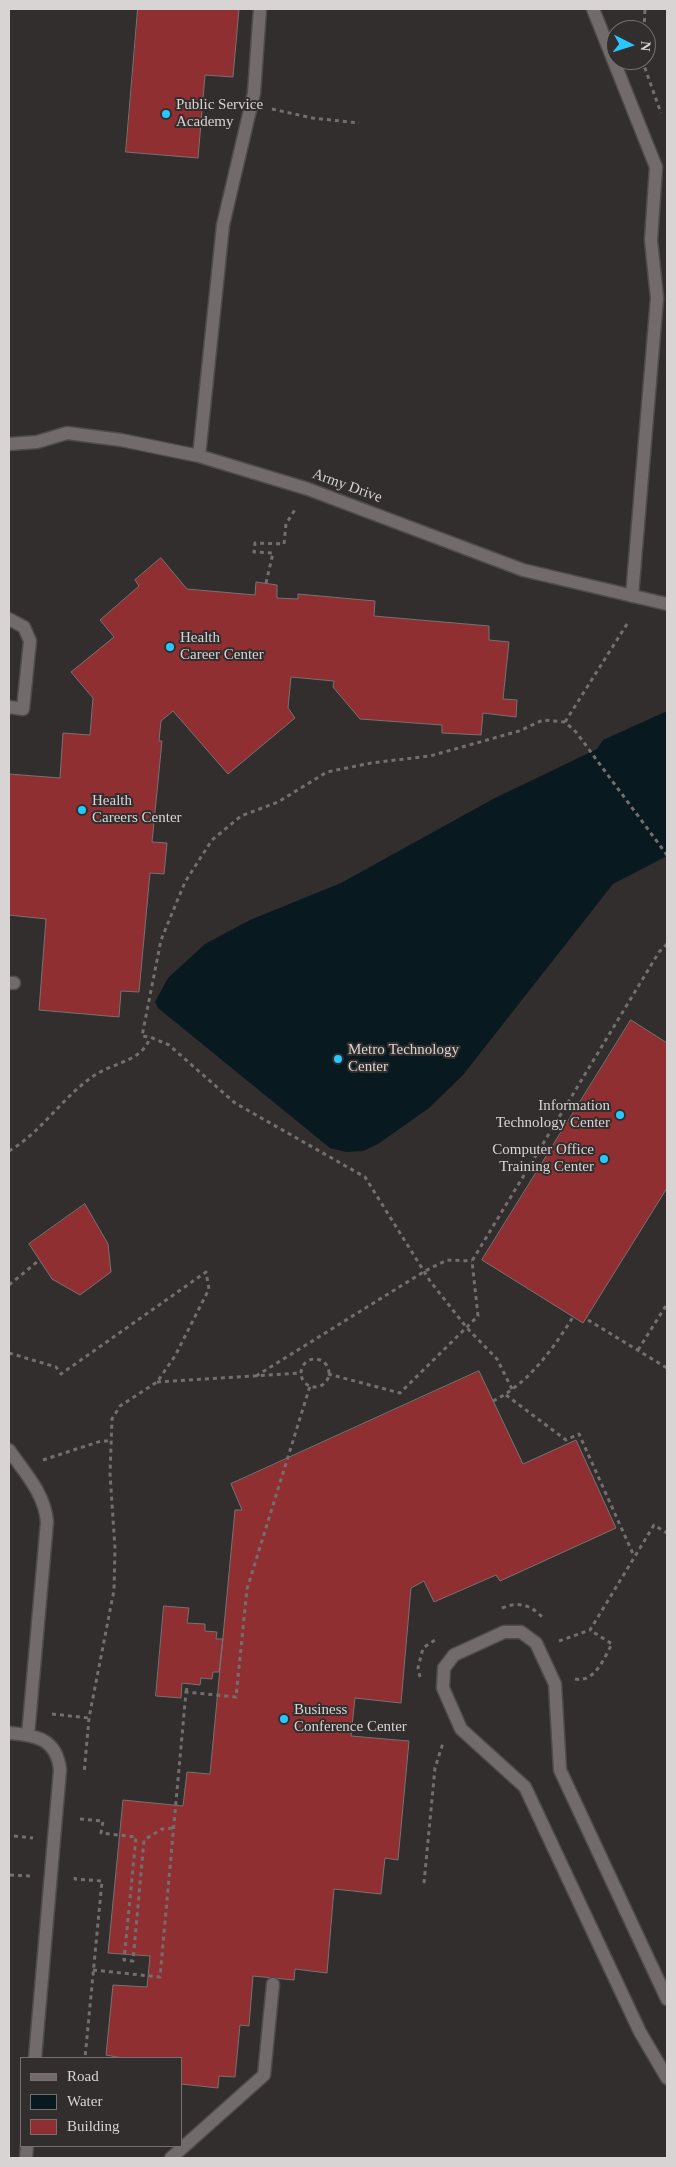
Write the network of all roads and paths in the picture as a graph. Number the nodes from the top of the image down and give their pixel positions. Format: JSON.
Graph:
{"nodes":[{"id":1,"x":260,"y":9,"type":"edge"},
{"id":2,"x":593,"y":9,"type":"edge"},
{"id":3,"x":646,"y":70,"type":"edge"},
{"id":4,"x":294,"y":115,"type":"dead end"},
{"id":5,"x":664,"y":122,"type":"dead end"},
{"id":6,"x":359,"y":123,"type":"dead end"},
{"id":7,"x":9,"y":444,"type":"edge"},
{"id":8,"x":199,"y":456,"type":"junction"},
{"id":9,"x":308,"y":489,"type":"junction"},
{"id":10,"x":266,"y":583,"type":"dead end"},
{"id":11,"x":632,"y":596,"type":"junction"},
{"id":12,"x":667,"y":604,"type":"edge"},
{"id":13,"x":9,"y":619,"type":"edge"},
{"id":14,"x":627,"y":624,"type":"dead end"},
{"id":15,"x":9,"y":707,"type":"edge"},
{"id":16,"x":565,"y":722,"type":"junction"},
{"id":17,"x":667,"y":855,"type":"edge"},
{"id":18,"x":667,"y":944,"type":"edge"},
{"id":19,"x":150,"y":1037,"type":"junction"},
{"id":20,"x":9,"y":1151,"type":"edge"},
{"id":21,"x":472,"y":1261,"type":"junction"},
{"id":22,"x":37,"y":1262,"type":"dead end"},
{"id":23,"x":424,"y":1271,"type":"junction"},
{"id":24,"x":9,"y":1285,"type":"edge"},
{"id":25,"x":667,"y":1304,"type":"edge"},
{"id":26,"x":573,"y":1317,"type":"dead end"},
{"id":27,"x":588,"y":1320,"type":"dead end"},
{"id":28,"x":466,"y":1328,"type":"junction"},
{"id":29,"x":638,"y":1350,"type":"junction"},
{"id":30,"x":9,"y":1353,"type":"edge"},
{"id":31,"x":667,"y":1368,"type":"edge"},
{"id":32,"x":301,"y":1373,"type":"junction"},
{"id":33,"x":328,"y":1374,"type":"junction"},
{"id":34,"x":256,"y":1376,"type":"junction"},
{"id":35,"x":157,"y":1382,"type":"junction"},
{"id":36,"x":310,"y":1386,"type":"junction"},
{"id":37,"x":512,"y":1389,"type":"junction"},
{"id":38,"x":506,"y":1395,"type":"junction"},
{"id":39,"x":493,"y":1401,"type":"dead end"},
{"id":40,"x":110,"y":1441,"type":"junction"},
{"id":41,"x":9,"y":1450,"type":"edge"},
{"id":42,"x":21,"y":1467,"type":"junction"},
{"id":43,"x":667,"y":1532,"type":"edge"},
{"id":44,"x":634,"y":1556,"type":"junction"},
{"id":45,"x":495,"y":1612,"type":"dead end"},
{"id":46,"x":544,"y":1619,"type":"dead end"},
{"id":47,"x":590,"y":1630,"type":"junction"},
{"id":48,"x":446,"y":1634,"type":"dead end"},
{"id":49,"x":554,"y":1642,"type":"dead end"},
{"id":50,"x":568,"y":1674,"type":"dead end"},
{"id":51,"x":188,"y":1684,"type":"dead end"},
{"id":52,"x":424,"y":1685,"type":"dead end"},
{"id":53,"x":186,"y":1692,"type":"junction"},
{"id":54,"x":47,"y":1714,"type":"dead end"},
{"id":55,"x":89,"y":1718,"type":"junction"},
{"id":56,"x":9,"y":1733,"type":"edge"},
{"id":57,"x":28,"y":1735,"type":"junction"},
{"id":58,"x":444,"y":1742,"type":"dead end"},
{"id":59,"x":84,"y":1782,"type":"dead end"},
{"id":60,"x":81,"y":1810,"type":"dead end"},
{"id":61,"x":80,"y":1819,"type":"junction"},
{"id":62,"x":80,"y":1826,"type":"dead end"},
{"id":63,"x":174,"y":1828,"type":"junction"},
{"id":64,"x":76,"y":1869,"type":"dead end"},
{"id":65,"x":424,"y":1883,"type":"dead end"},
{"id":66,"x":94,"y":1970,"type":"junction"},
{"id":67,"x":273,"y":1984,"type":"dead end"},
{"id":68,"x":667,"y":1999,"type":"edge"},
{"id":69,"x":35,"y":2057,"type":"edge"},
{"id":70,"x":86,"y":2057,"type":"edge"},
{"id":71,"x":667,"y":2078,"type":"edge"},
{"id":72,"x":171,"y":2158,"type":"edge"}],
"edges":[{"from":1,"to":8,"type":"street"},
{"from":2,"to":11,"type":"street"},
{"from":3,"to":5,"type":"path"},
{"from":4,"to":6,"type":"path"},
{"from":7,"to":8,"type":"street","name":"Army Drive"},
{"from":8,"to":9,"type":"street","name":"Army Drive"},
{"from":9,"to":10,"type":"path"},
{"from":9,"to":11,"type":"street","name":"Army Drive"},
{"from":11,"to":12,"type":"street","name":"Army Drive"},
{"from":13,"to":15,"type":"street"},
{"from":14,"to":16,"type":"path"},
{"from":16,"to":17,"type":"path"},
{"from":16,"to":19,"type":"path"},
{"from":18,"to":21,"type":"path"},
{"from":19,"to":20,"type":"path"},
{"from":19,"to":23,"type":"path"},
{"from":21,"to":23,"type":"path"},
{"from":21,"to":28,"type":"path"},
{"from":22,"to":24,"type":"path"},
{"from":23,"to":28,"type":"path"},
{"from":23,"to":34,"type":"path"},
{"from":25,"to":29,"type":"path"},
{"from":26,"to":37,"type":"path"},
{"from":27,"to":29,"type":"path"},
{"from":28,"to":33,"type":"path"},
{"from":28,"to":37,"type":"path"},
{"from":29,"to":31,"type":"path"},
{"from":30,"to":35,"type":"path"},
{"from":32,"to":33,"type":"path"},
{"from":32,"to":34,"type":"path"},
{"from":32,"to":36,"type":"path"},
{"from":33,"to":36,"type":"path"},
{"from":34,"to":35,"type":"path"},
{"from":35,"to":40,"type":"path"},
{"from":36,"to":53,"type":"path"},
{"from":37,"to":38,"type":"path"},
{"from":38,"to":39,"type":"path"},
{"from":38,"to":44,"type":"path"},
{"from":40,"to":42,"type":"path"},
{"from":40,"to":55,"type":"path"},
{"from":41,"to":42,"type":"street"},
{"from":42,"to":57,"type":"street"},
{"from":43,"to":44,"type":"path"},
{"from":44,"to":47,"type":"path"},
{"from":45,"to":46,"type":"path"},
{"from":47,"to":49,"type":"path"},
{"from":47,"to":50,"type":"path"},
{"from":48,"to":52,"type":"path"},
{"from":51,"to":53,"type":"path"},
{"from":53,"to":63,"type":"path"},
{"from":54,"to":55,"type":"path"},
{"from":55,"to":59,"type":"path"},
{"from":56,"to":57,"type":"street"},
{"from":57,"to":69,"type":"street"},
{"from":58,"to":65,"type":"path"},
{"from":60,"to":61,"type":"path"},
{"from":61,"to":62,"type":"path"},
{"from":61,"to":63,"type":"path"},
{"from":63,"to":66,"type":"path"},
{"from":64,"to":66,"type":"path"},
{"from":66,"to":70,"type":"path"},
{"from":67,"to":72,"type":"street"},
{"from":68,"to":71,"type":"street"}]}
